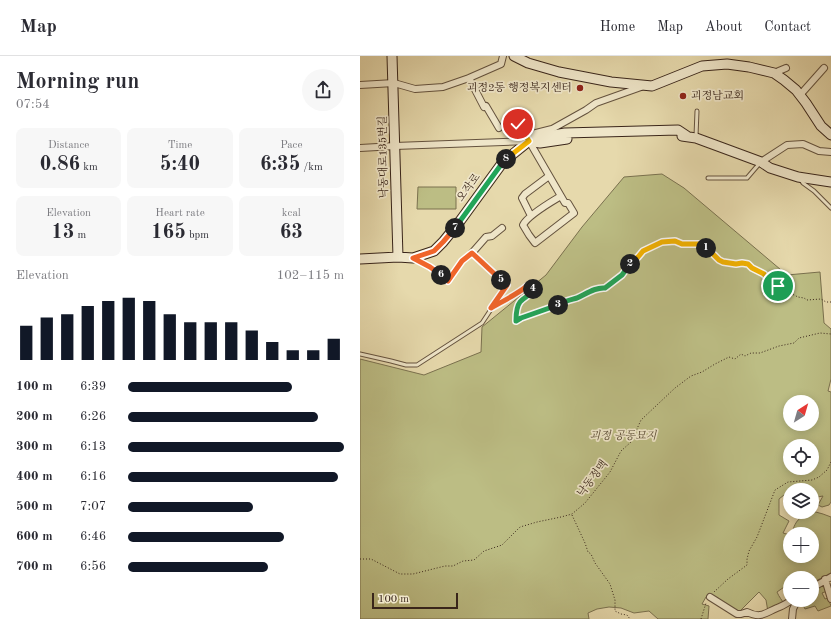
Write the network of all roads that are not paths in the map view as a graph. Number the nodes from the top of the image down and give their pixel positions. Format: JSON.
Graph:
{"nodes":[{"id":1,"x":392,"y":56,"type":"edge"},
{"id":2,"x":503,"y":56,"type":"edge"},
{"id":3,"x":514,"y":56,"type":"edge"},
{"id":4,"x":786,"y":68,"type":"dead end"},
{"id":5,"x":824,"y":68,"type":"dead end"},
{"id":6,"x":774,"y":74,"type":"junction"},
{"id":7,"x":469,"y":78,"type":"junction"},
{"id":8,"x":394,"y":83,"type":"junction"},
{"id":9,"x":360,"y":85,"type":"edge"},
{"id":10,"x":643,"y":86,"type":"junction"},
{"id":11,"x":800,"y":95,"type":"junction"},
{"id":12,"x":697,"y":111,"type":"dead end"},
{"id":13,"x":518,"y":124,"type":"dead end"},
{"id":14,"x":499,"y":128,"type":"dead end"},
{"id":15,"x":831,"y":135,"type":"edge"},
{"id":16,"x":691,"y":137,"type":"junction"},
{"id":17,"x":529,"y":141,"type":"junction"},
{"id":18,"x":395,"y":146,"type":"junction"},
{"id":19,"x":360,"y":148,"type":"edge"},
{"id":20,"x":831,"y":152,"type":"edge"},
{"id":21,"x":761,"y":162,"type":"junction"},
{"id":22,"x":549,"y":176,"type":"junction"},
{"id":23,"x":831,"y":176,"type":"edge"},
{"id":24,"x":798,"y":177,"type":"junction"},
{"id":25,"x":708,"y":178,"type":"dead end"},
{"id":26,"x":831,"y":182,"type":"edge"},
{"id":27,"x":561,"y":196,"type":"junction"},
{"id":28,"x":831,"y":208,"type":"edge"},
{"id":29,"x":532,"y":216,"type":"junction"},
{"id":30,"x":502,"y":228,"type":"dead end"},
{"id":31,"x":472,"y":253,"type":"junction"},
{"id":32,"x":398,"y":257,"type":"junction"},
{"id":33,"x":413,"y":258,"type":"junction"},
{"id":34,"x":360,"y":259,"type":"edge"},
{"id":35,"x":360,"y":354,"type":"edge"},
{"id":36,"x":828,"y":578,"type":"edge"},
{"id":37,"x":819,"y":583,"type":"edge"},
{"id":38,"x":831,"y":593,"type":"edge"},
{"id":39,"x":710,"y":597,"type":"road end"},
{"id":40,"x":831,"y":599,"type":"edge"},
{"id":41,"x":783,"y":607,"type":"edge"},
{"id":42,"x":794,"y":607,"type":"edge"},
{"id":43,"x":792,"y":619,"type":"edge"}],
"edges":[{"from":1,"to":8,"type":"street","name":"낙동대로135번길"},
{"from":2,"to":7,"type":"street"},
{"from":3,"to":10,"type":"street"},
{"from":4,"to":6,"type":"street"},
{"from":5,"to":11,"type":"street"},
{"from":6,"to":10,"type":"street"},
{"from":6,"to":11,"type":"street"},
{"from":7,"to":8,"type":"street"},
{"from":7,"to":14,"type":"street"},
{"from":8,"to":9,"type":"street"},
{"from":8,"to":18,"type":"street","name":"낙동대로135번길"},
{"from":10,"to":17,"type":"street"},
{"from":11,"to":15,"type":"street"},
{"from":12,"to":16,"type":"lane"},
{"from":13,"to":17,"type":"lane"},
{"from":16,"to":17,"type":"street"},
{"from":16,"to":21,"type":"street"},
{"from":17,"to":18,"type":"street"},
{"from":17,"to":22,"type":"street"},
{"from":17,"to":33,"type":"street","name":"오작로"},
{"from":18,"to":19,"type":"street"},
{"from":18,"to":32,"type":"street","name":"낙동대로135번길"},
{"from":20,"to":21,"type":"street"},
{"from":21,"to":23,"type":"street"},
{"from":21,"to":24,"type":"street"},
{"from":21,"to":25,"type":"lane"},
{"from":22,"to":27,"type":"street"},
{"from":22,"to":29,"type":"street"},
{"from":24,"to":26,"type":"street"},
{"from":24,"to":28,"type":"lane"},
{"from":27,"to":29,"type":"street"},
{"from":27,"to":29,"type":"street"},
{"from":30,"to":31,"type":"street"},
{"from":31,"to":33,"type":"lane"},
{"from":31,"to":35,"type":"lane"},
{"from":32,"to":33,"type":"street","name":"오작로"},
{"from":32,"to":34,"type":"street","name":"오작로"},
{"from":36,"to":37,"type":"street"},
{"from":36,"to":38,"type":"street"},
{"from":36,"to":40,"type":"street"},
{"from":39,"to":41,"type":"street"},
{"from":42,"to":43,"type":"street"}]}
